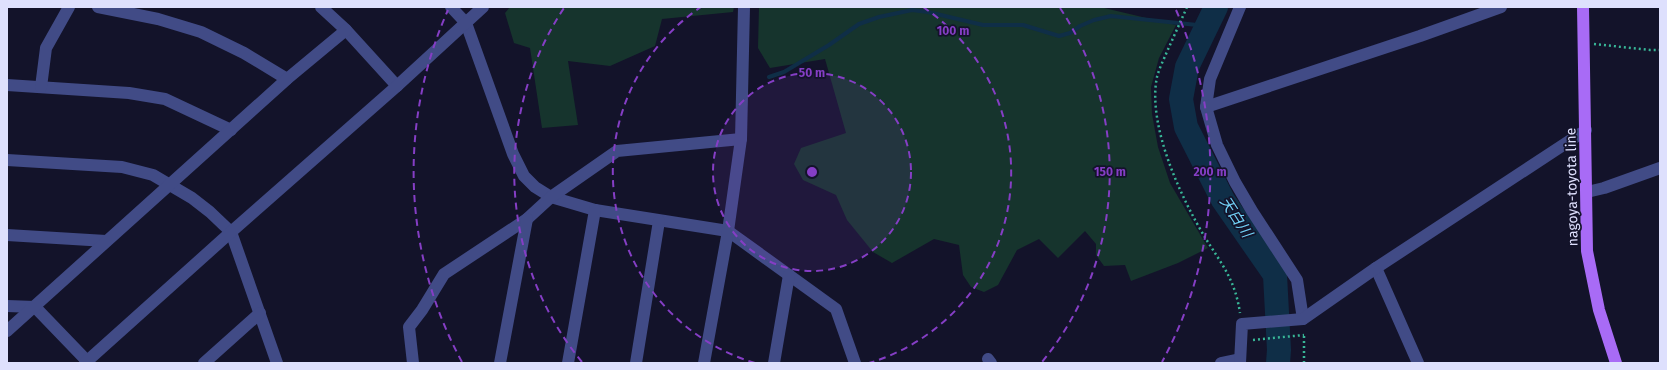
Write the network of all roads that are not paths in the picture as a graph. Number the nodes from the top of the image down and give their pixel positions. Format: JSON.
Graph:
{"nodes":[{"id":1,"x":69,"y":7,"type":"edge"},
{"id":2,"x":98,"y":7,"type":"edge"},
{"id":3,"x":321,"y":7,"type":"edge"},
{"id":4,"x":451,"y":7,"type":"edge"},
{"id":5,"x":483,"y":7,"type":"edge"},
{"id":6,"x":744,"y":7,"type":"edge"},
{"id":7,"x":1240,"y":7,"type":"edge"},
{"id":8,"x":1501,"y":7,"type":"edge"},
{"id":9,"x":1583,"y":7,"type":"edge"},
{"id":10,"x":466,"y":23,"type":"junction"},
{"id":11,"x":346,"y":30,"type":"junction"},
{"id":12,"x":287,"y":79,"type":"junction"},
{"id":13,"x":7,"y":85,"type":"edge"},
{"id":14,"x":398,"y":86,"type":"junction"},
{"id":15,"x":41,"y":87,"type":"junction"},
{"id":16,"x":1206,"y":107,"type":"junction"},
{"id":17,"x":231,"y":130,"type":"junction"},
{"id":18,"x":1586,"y":130,"type":"junction"},
{"id":19,"x":741,"y":139,"type":"junction"},
{"id":20,"x":7,"y":160,"type":"edge"},
{"id":21,"x":1660,"y":168,"type":"edge"},
{"id":22,"x":171,"y":185,"type":"junction"},
{"id":23,"x":1587,"y":192,"type":"junction"},
{"id":24,"x":551,"y":197,"type":"junction"},
{"id":25,"x":594,"y":210,"type":"junction"},
{"id":26,"x":527,"y":218,"type":"junction"},
{"id":27,"x":659,"y":221,"type":"junction"},
{"id":28,"x":728,"y":231,"type":"junction"},
{"id":29,"x":230,"y":232,"type":"junction"},
{"id":30,"x":7,"y":235,"type":"edge"},
{"id":31,"x":106,"y":240,"type":"junction"},
{"id":32,"x":1376,"y":268,"type":"junction"},
{"id":33,"x":789,"y":275,"type":"junction"},
{"id":34,"x":7,"y":306,"type":"edge"},
{"id":35,"x":35,"y":307,"type":"junction"},
{"id":36,"x":260,"y":313,"type":"junction"},
{"id":37,"x":1303,"y":319,"type":"junction"},
{"id":38,"x":7,"y":331,"type":"edge"},
{"id":39,"x":1240,"y":361,"type":"edge"},
{"id":40,"x":86,"y":362,"type":"edge"},
{"id":41,"x":204,"y":363,"type":"edge"},
{"id":42,"x":277,"y":363,"type":"edge"},
{"id":43,"x":413,"y":363,"type":"edge"},
{"id":44,"x":500,"y":363,"type":"edge"},
{"id":45,"x":568,"y":363,"type":"edge"},
{"id":46,"x":636,"y":363,"type":"edge"},
{"id":47,"x":704,"y":363,"type":"edge"},
{"id":48,"x":774,"y":363,"type":"edge"},
{"id":49,"x":855,"y":363,"type":"edge"},
{"id":50,"x":1221,"y":363,"type":"edge"},
{"id":51,"x":1418,"y":363,"type":"edge"},
{"id":52,"x":1616,"y":363,"type":"edge"}],
"edges":[{"from":1,"to":15,"type":"street"},
{"from":2,"to":12,"type":"street"},
{"from":3,"to":11,"type":"street"},
{"from":4,"to":10,"type":"street"},
{"from":5,"to":10,"type":"street"},
{"from":6,"to":19,"type":"street"},
{"from":7,"to":16,"type":"street"},
{"from":8,"to":16,"type":"street"},
{"from":9,"to":18,"type":"main road","name":"nagoya-toyota line"},
{"from":10,"to":14,"type":"street"},
{"from":10,"to":24,"type":"street"},
{"from":11,"to":12,"type":"street"},
{"from":11,"to":14,"type":"street"},
{"from":12,"to":17,"type":"street"},
{"from":13,"to":15,"type":"street"},
{"from":14,"to":29,"type":"street"},
{"from":15,"to":17,"type":"street"},
{"from":16,"to":37,"type":"street"},
{"from":17,"to":22,"type":"street"},
{"from":18,"to":23,"type":"main road","name":"nagoya-toyota line"},
{"from":18,"to":32,"type":"street"},
{"from":19,"to":24,"type":"street"},
{"from":19,"to":28,"type":"street"},
{"from":20,"to":22,"type":"street"},
{"from":21,"to":23,"type":"street"},
{"from":22,"to":29,"type":"street"},
{"from":22,"to":31,"type":"street"},
{"from":23,"to":52,"type":"main road","name":"nagoya-toyota line"},
{"from":24,"to":25,"type":"street"},
{"from":24,"to":26,"type":"street"},
{"from":25,"to":27,"type":"street"},
{"from":25,"to":45,"type":"street"},
{"from":26,"to":43,"type":"street"},
{"from":26,"to":44,"type":"street"},
{"from":27,"to":28,"type":"street"},
{"from":27,"to":46,"type":"street"},
{"from":28,"to":33,"type":"street"},
{"from":28,"to":47,"type":"street"},
{"from":29,"to":36,"type":"street"},
{"from":29,"to":40,"type":"street"},
{"from":30,"to":31,"type":"street"},
{"from":31,"to":35,"type":"street"},
{"from":32,"to":37,"type":"street"},
{"from":32,"to":51,"type":"street"},
{"from":33,"to":48,"type":"street"},
{"from":33,"to":49,"type":"street"},
{"from":34,"to":35,"type":"street"},
{"from":35,"to":38,"type":"street"},
{"from":35,"to":40,"type":"street"},
{"from":36,"to":41,"type":"street"},
{"from":36,"to":42,"type":"street"},
{"from":37,"to":39,"type":"street"},
{"from":39,"to":50,"type":"street"}]}
